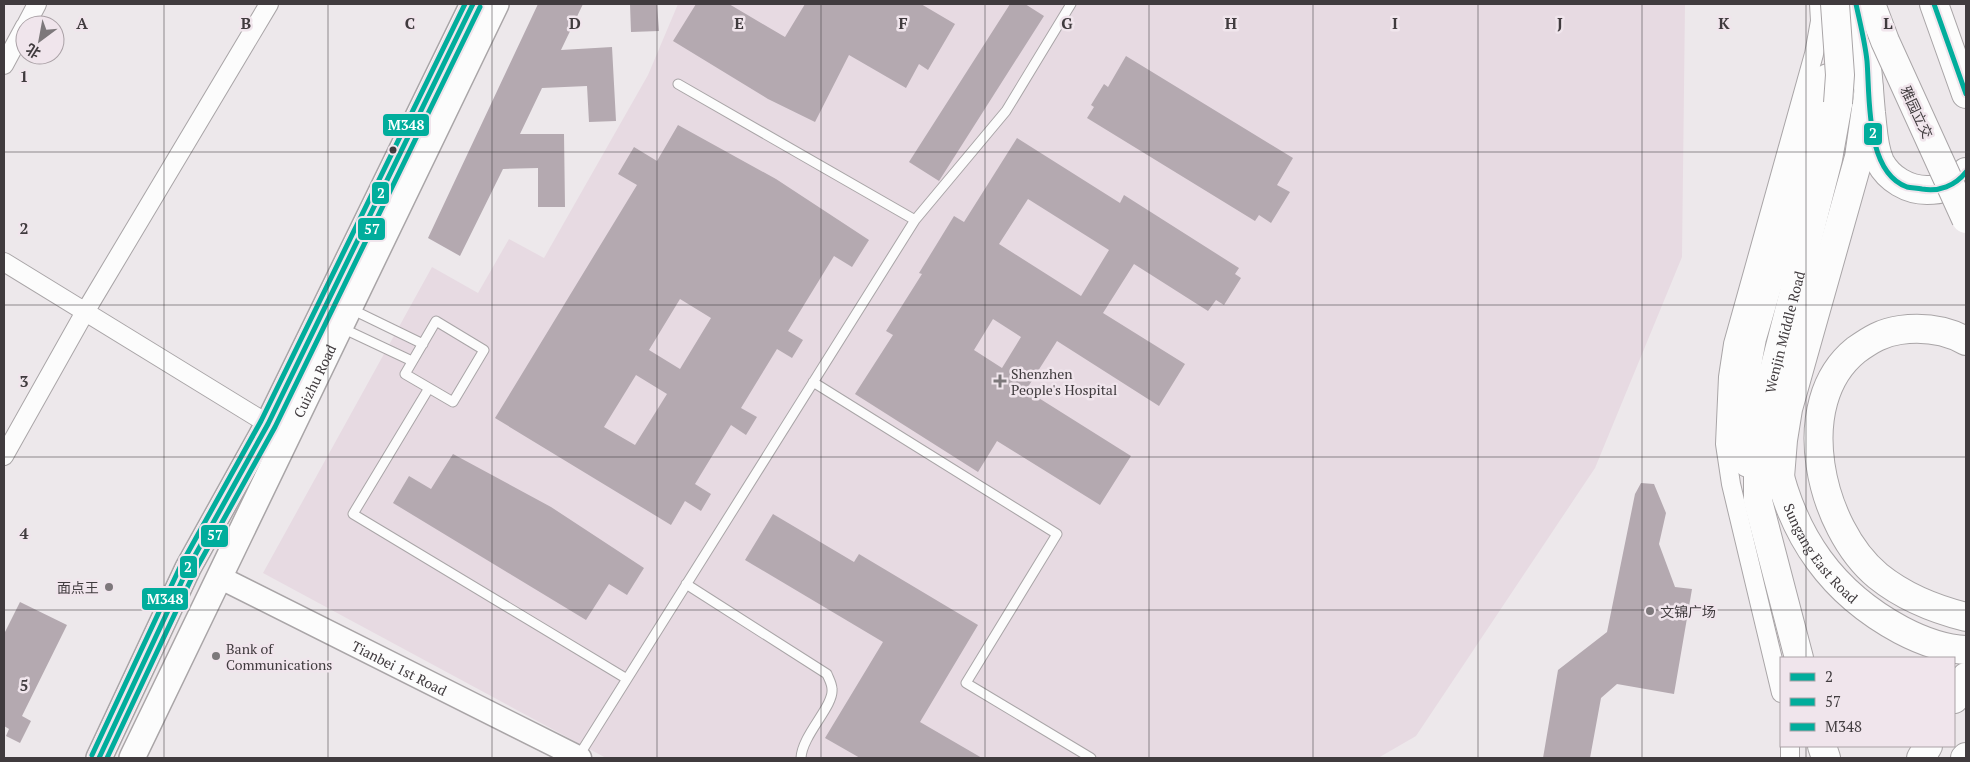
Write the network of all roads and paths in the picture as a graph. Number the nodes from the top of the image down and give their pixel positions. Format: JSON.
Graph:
{"nodes":[{"id":1,"x":38,"y":4,"type":"edge"},
{"id":2,"x":269,"y":4,"type":"edge"},
{"id":3,"x":473,"y":4,"type":"edge"},
{"id":4,"x":496,"y":4,"type":"edge"},
{"id":5,"x":1071,"y":4,"type":"edge"},
{"id":6,"x":1819,"y":4,"type":"edge"},
{"id":7,"x":1835,"y":4,"type":"edge"},
{"id":8,"x":1846,"y":4,"type":"edge"},
{"id":9,"x":1856,"y":4,"type":"edge"},
{"id":10,"x":1871,"y":4,"type":"edge"},
{"id":11,"x":1934,"y":6,"type":"edge"},
{"id":12,"x":32,"y":15,"type":"edge"},
{"id":13,"x":15,"y":45,"type":"edge"},
{"id":14,"x":4,"y":65,"type":"edge"},
{"id":15,"x":678,"y":84,"type":"dead end"},
{"id":16,"x":1869,"y":88,"type":"junction"},
{"id":17,"x":1966,"y":94,"type":"edge"},
{"id":18,"x":1838,"y":103,"type":"junction"},
{"id":19,"x":1966,"y":172,"type":"edge"},
{"id":20,"x":1966,"y":219,"type":"edge"},
{"id":21,"x":915,"y":220,"type":"junction"},
{"id":22,"x":4,"y":262,"type":"edge"},
{"id":23,"x":85,"y":312,"type":"junction"},
{"id":24,"x":344,"y":318,"type":"junction"},
{"id":25,"x":1966,"y":341,"type":"edge"},
{"id":26,"x":423,"y":344,"type":"junction"},
{"id":27,"x":412,"y":361,"type":"junction"},
{"id":28,"x":813,"y":382,"type":"junction"},
{"id":29,"x":1771,"y":382,"type":"junction"},
{"id":30,"x":429,"y":388,"type":"junction"},
{"id":31,"x":268,"y":424,"type":"junction"},
{"id":32,"x":4,"y":456,"type":"edge"},
{"id":33,"x":1780,"y":477,"type":"junction"},
{"id":34,"x":1758,"y":501,"type":"junction"},
{"id":35,"x":219,"y":577,"type":"junction"},
{"id":36,"x":686,"y":584,"type":"junction"},
{"id":37,"x":1966,"y":617,"type":"edge"},
{"id":38,"x":1966,"y":650,"type":"edge"},
{"id":39,"x":1799,"y":657,"type":"edge"},
{"id":40,"x":1966,"y":677,"type":"edge"},
{"id":41,"x":627,"y":678,"type":"junction"},
{"id":42,"x":1780,"y":689,"type":"edge"},
{"id":43,"x":1955,"y":697,"type":"edge"},
{"id":44,"x":1927,"y":747,"type":"edge"},
{"id":45,"x":99,"y":758,"type":"edge"},
{"id":46,"x":132,"y":758,"type":"edge"},
{"id":47,"x":579,"y":758,"type":"edge"},
{"id":48,"x":800,"y":758,"type":"edge"},
{"id":49,"x":1091,"y":758,"type":"edge"},
{"id":50,"x":1921,"y":758,"type":"edge"}],
"edges":[{"from":1,"to":12,"type":"street"},
{"from":2,"to":23,"type":"street"},
{"from":3,"to":31,"type":"main road","name":"Cuizhu Road"},
{"from":4,"to":24,"type":"main road","name":"Cuizhu Road"},
{"from":5,"to":21,"type":"lane"},
{"from":6,"to":42,"type":"street"},
{"from":7,"to":18,"type":"main road","name":"Wenjin Middle Road","bridge":true},
{"from":8,"to":34,"type":"main road"},
{"from":9,"to":16,"type":"main road"},
{"from":9,"to":18,"type":"main road","bridge":true},
{"from":10,"to":20,"type":"main road","name":"雅园立交","bridge":true},
{"from":11,"to":17,"type":"main road"},
{"from":13,"to":14,"type":"street"},
{"from":15,"to":21,"type":"lane"},
{"from":16,"to":19,"type":"main road"},
{"from":16,"to":33,"type":"main road"},
{"from":18,"to":29,"type":"main road","name":"Wenjin Middle Road"},
{"from":21,"to":28,"type":"lane"},
{"from":22,"to":23,"type":"street"},
{"from":23,"to":31,"type":"street"},
{"from":23,"to":32,"type":"street"},
{"from":24,"to":26,"type":"lane"},
{"from":24,"to":27,"type":"lane"},
{"from":24,"to":35,"type":"main road","name":"Cuizhu Road"},
{"from":25,"to":37,"type":"main road","name":"Sungang East Road"},
{"from":26,"to":27,"type":"lane"},
{"from":26,"to":30,"type":"lane"},
{"from":27,"to":30,"type":"lane"},
{"from":28,"to":36,"type":"lane"},
{"from":28,"to":49,"type":"lane"},
{"from":29,"to":33,"type":"main road","name":"Sungang East Road"},
{"from":29,"to":34,"type":"main road","name":"Wenjin Middle Road"},
{"from":30,"to":41,"type":"lane"},
{"from":31,"to":45,"type":"main road","name":"Cuizhu Road"},
{"from":33,"to":38,"type":"main road","name":"Sungang East Road"},
{"from":34,"to":39,"type":"main road","name":"Wenjin Middle Road"},
{"from":35,"to":46,"type":"main road","name":"Cuizhu Road"},
{"from":35,"to":47,"type":"street","name":"Tianbei 1st Road"},
{"from":36,"to":41,"type":"lane"},
{"from":36,"to":48,"type":"lane"},
{"from":40,"to":43,"type":"main road"},
{"from":41,"to":47,"type":"lane"},
{"from":44,"to":50,"type":"main road"}]}
